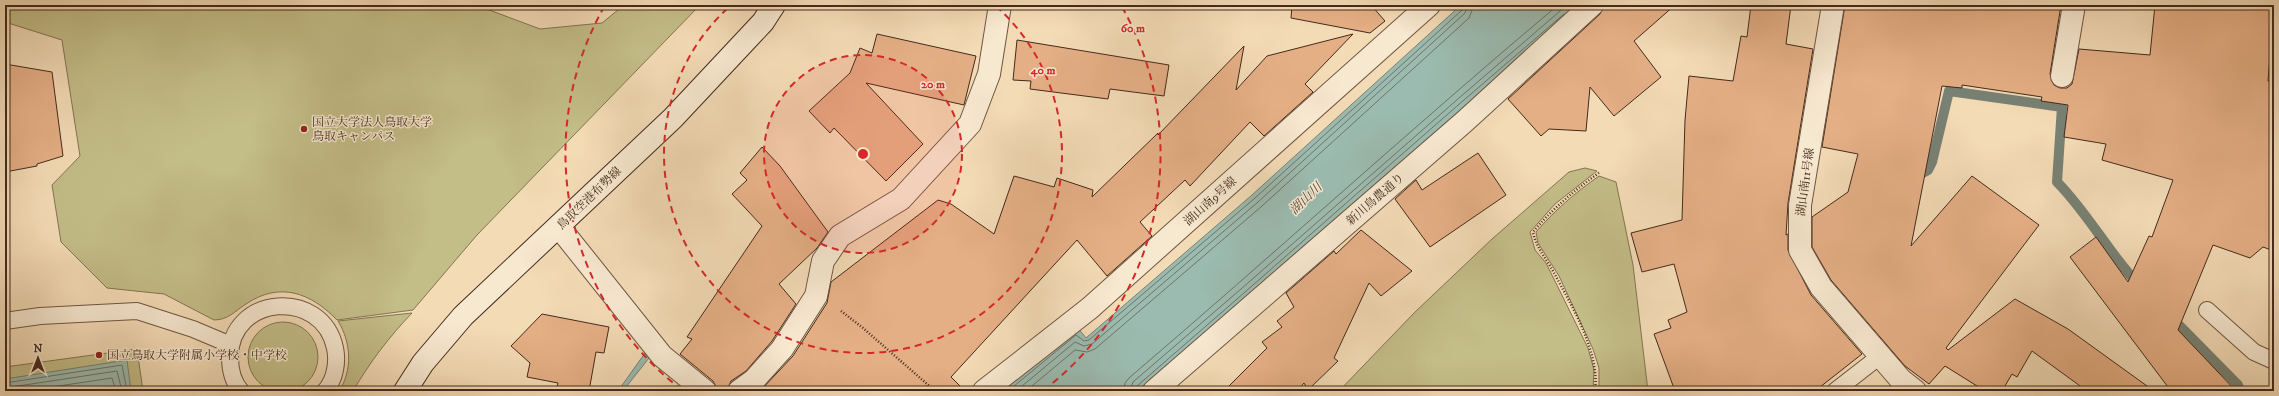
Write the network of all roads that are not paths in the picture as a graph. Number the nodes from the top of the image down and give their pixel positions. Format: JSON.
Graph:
{"nodes":[{"id":1,"x":774,"y":5,"type":"edge"},
{"id":2,"x":1000,"y":5,"type":"edge"},
{"id":3,"x":1429,"y":5,"type":"edge"},
{"id":4,"x":1592,"y":5,"type":"edge"},
{"id":5,"x":1833,"y":5,"type":"edge"},
{"id":6,"x":2074,"y":5,"type":"edge"},
{"id":7,"x":2062,"y":76,"type":"dead end"},
{"id":8,"x":559,"y":228,"type":"junction"},
{"id":9,"x":2207,"y":310,"type":"dead end"},
{"id":10,"x":5,"y":321,"type":"edge"},
{"id":11,"x":231,"y":346,"type":"junction"},
{"id":12,"x":1880,"y":356,"type":"junction"},
{"id":13,"x":2274,"y":360,"type":"edge"},
{"id":14,"x":241,"y":391,"type":"edge"},
{"id":15,"x":325,"y":391,"type":"edge"},
{"id":16,"x":405,"y":391,"type":"edge"},
{"id":17,"x":705,"y":391,"type":"edge"},
{"id":18,"x":739,"y":391,"type":"edge"},
{"id":19,"x":984,"y":391,"type":"edge"},
{"id":20,"x":1154,"y":391,"type":"edge"},
{"id":21,"x":1835,"y":391,"type":"edge"},
{"id":22,"x":1915,"y":391,"type":"edge"}],
"edges":[{"from":1,"to":8,"type":"street","name":"鳥取空港布勢線"},
{"from":2,"to":18,"type":"street"},
{"from":3,"to":19,"type":"street","name":"湖山南9号線"},
{"from":4,"to":20,"type":"street","name":"新川鳥農通り"},
{"from":5,"to":12,"type":"street","name":"湖山南11号線"},
{"from":6,"to":7,"type":"street"},
{"from":8,"to":16,"type":"street","name":"鳥取空港布勢線"},
{"from":8,"to":17,"type":"street"},
{"from":9,"to":13,"type":"lane"},
{"from":10,"to":11,"type":"lane"},
{"from":11,"to":14,"type":"lane"},
{"from":11,"to":15,"type":"lane"},
{"from":12,"to":21,"type":"lane"},
{"from":12,"to":22,"type":"street","name":"湖山南11号線"}]}
